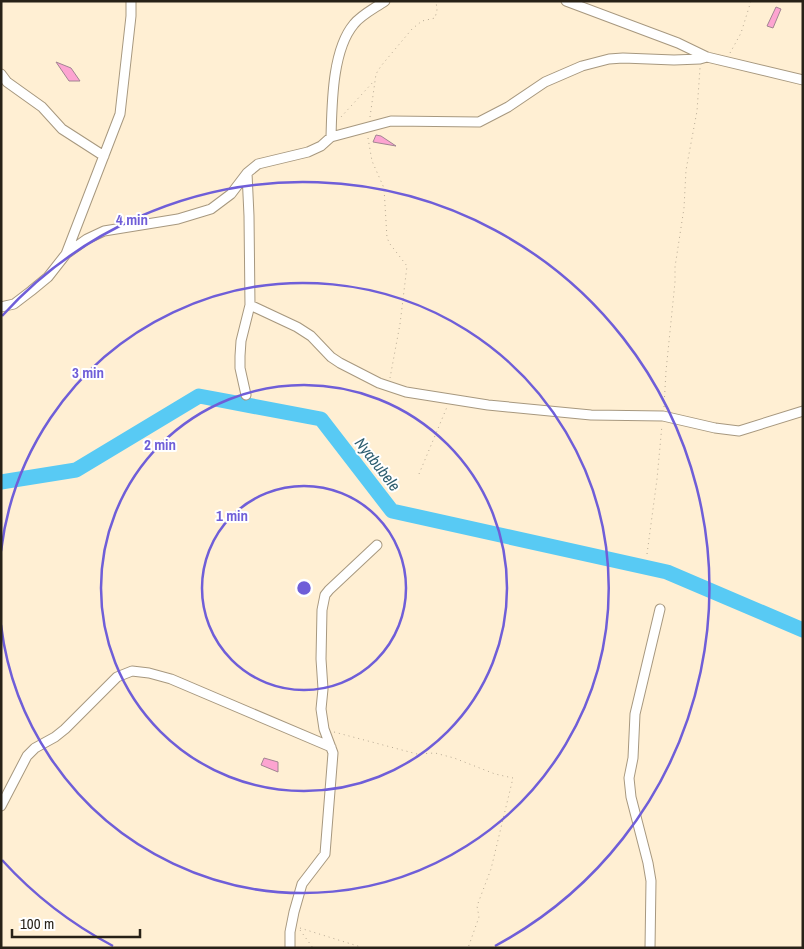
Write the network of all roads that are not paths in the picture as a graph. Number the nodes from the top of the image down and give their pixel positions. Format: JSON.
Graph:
{"nodes":[{"id":1,"x":131,"y":1,"type":"edge"},
{"id":2,"x":385,"y":1,"type":"edge"},
{"id":3,"x":566,"y":1,"type":"edge"},
{"id":4,"x":703,"y":58,"type":"junction"},
{"id":5,"x":1,"y":74,"type":"edge"},
{"id":6,"x":803,"y":80,"type":"edge"},
{"id":7,"x":331,"y":137,"type":"junction"},
{"id":8,"x":104,"y":156,"type":"junction"},
{"id":9,"x":247,"y":173,"type":"junction"},
{"id":10,"x":66,"y":254,"type":"junction"},
{"id":11,"x":250,"y":305,"type":"junction"},
{"id":12,"x":1,"y":308,"type":"edge"},
{"id":13,"x":246,"y":395,"type":"dead end"},
{"id":14,"x":803,"y":411,"type":"edge"},
{"id":15,"x":377,"y":546,"type":"dead end"},
{"id":16,"x":660,"y":609,"type":"dead end"},
{"id":17,"x":331,"y":747,"type":"junction"},
{"id":18,"x":1,"y":806,"type":"edge"},
{"id":19,"x":290,"y":948,"type":"edge"},
{"id":20,"x":650,"y":948,"type":"edge"}],
"edges":[{"from":1,"to":8,"type":"street"},
{"from":2,"to":7,"type":"street"},
{"from":3,"to":4,"type":"street"},
{"from":4,"to":6,"type":"street"},
{"from":4,"to":7,"type":"street"},
{"from":5,"to":8,"type":"street"},
{"from":7,"to":9,"type":"street"},
{"from":8,"to":10,"type":"street"},
{"from":9,"to":10,"type":"street"},
{"from":9,"to":11,"type":"street"},
{"from":10,"to":12,"type":"street"},
{"from":11,"to":13,"type":"street"},
{"from":11,"to":14,"type":"street"},
{"from":15,"to":17,"type":"street"},
{"from":16,"to":20,"type":"street"},
{"from":17,"to":18,"type":"street"},
{"from":17,"to":19,"type":"street"}]}
